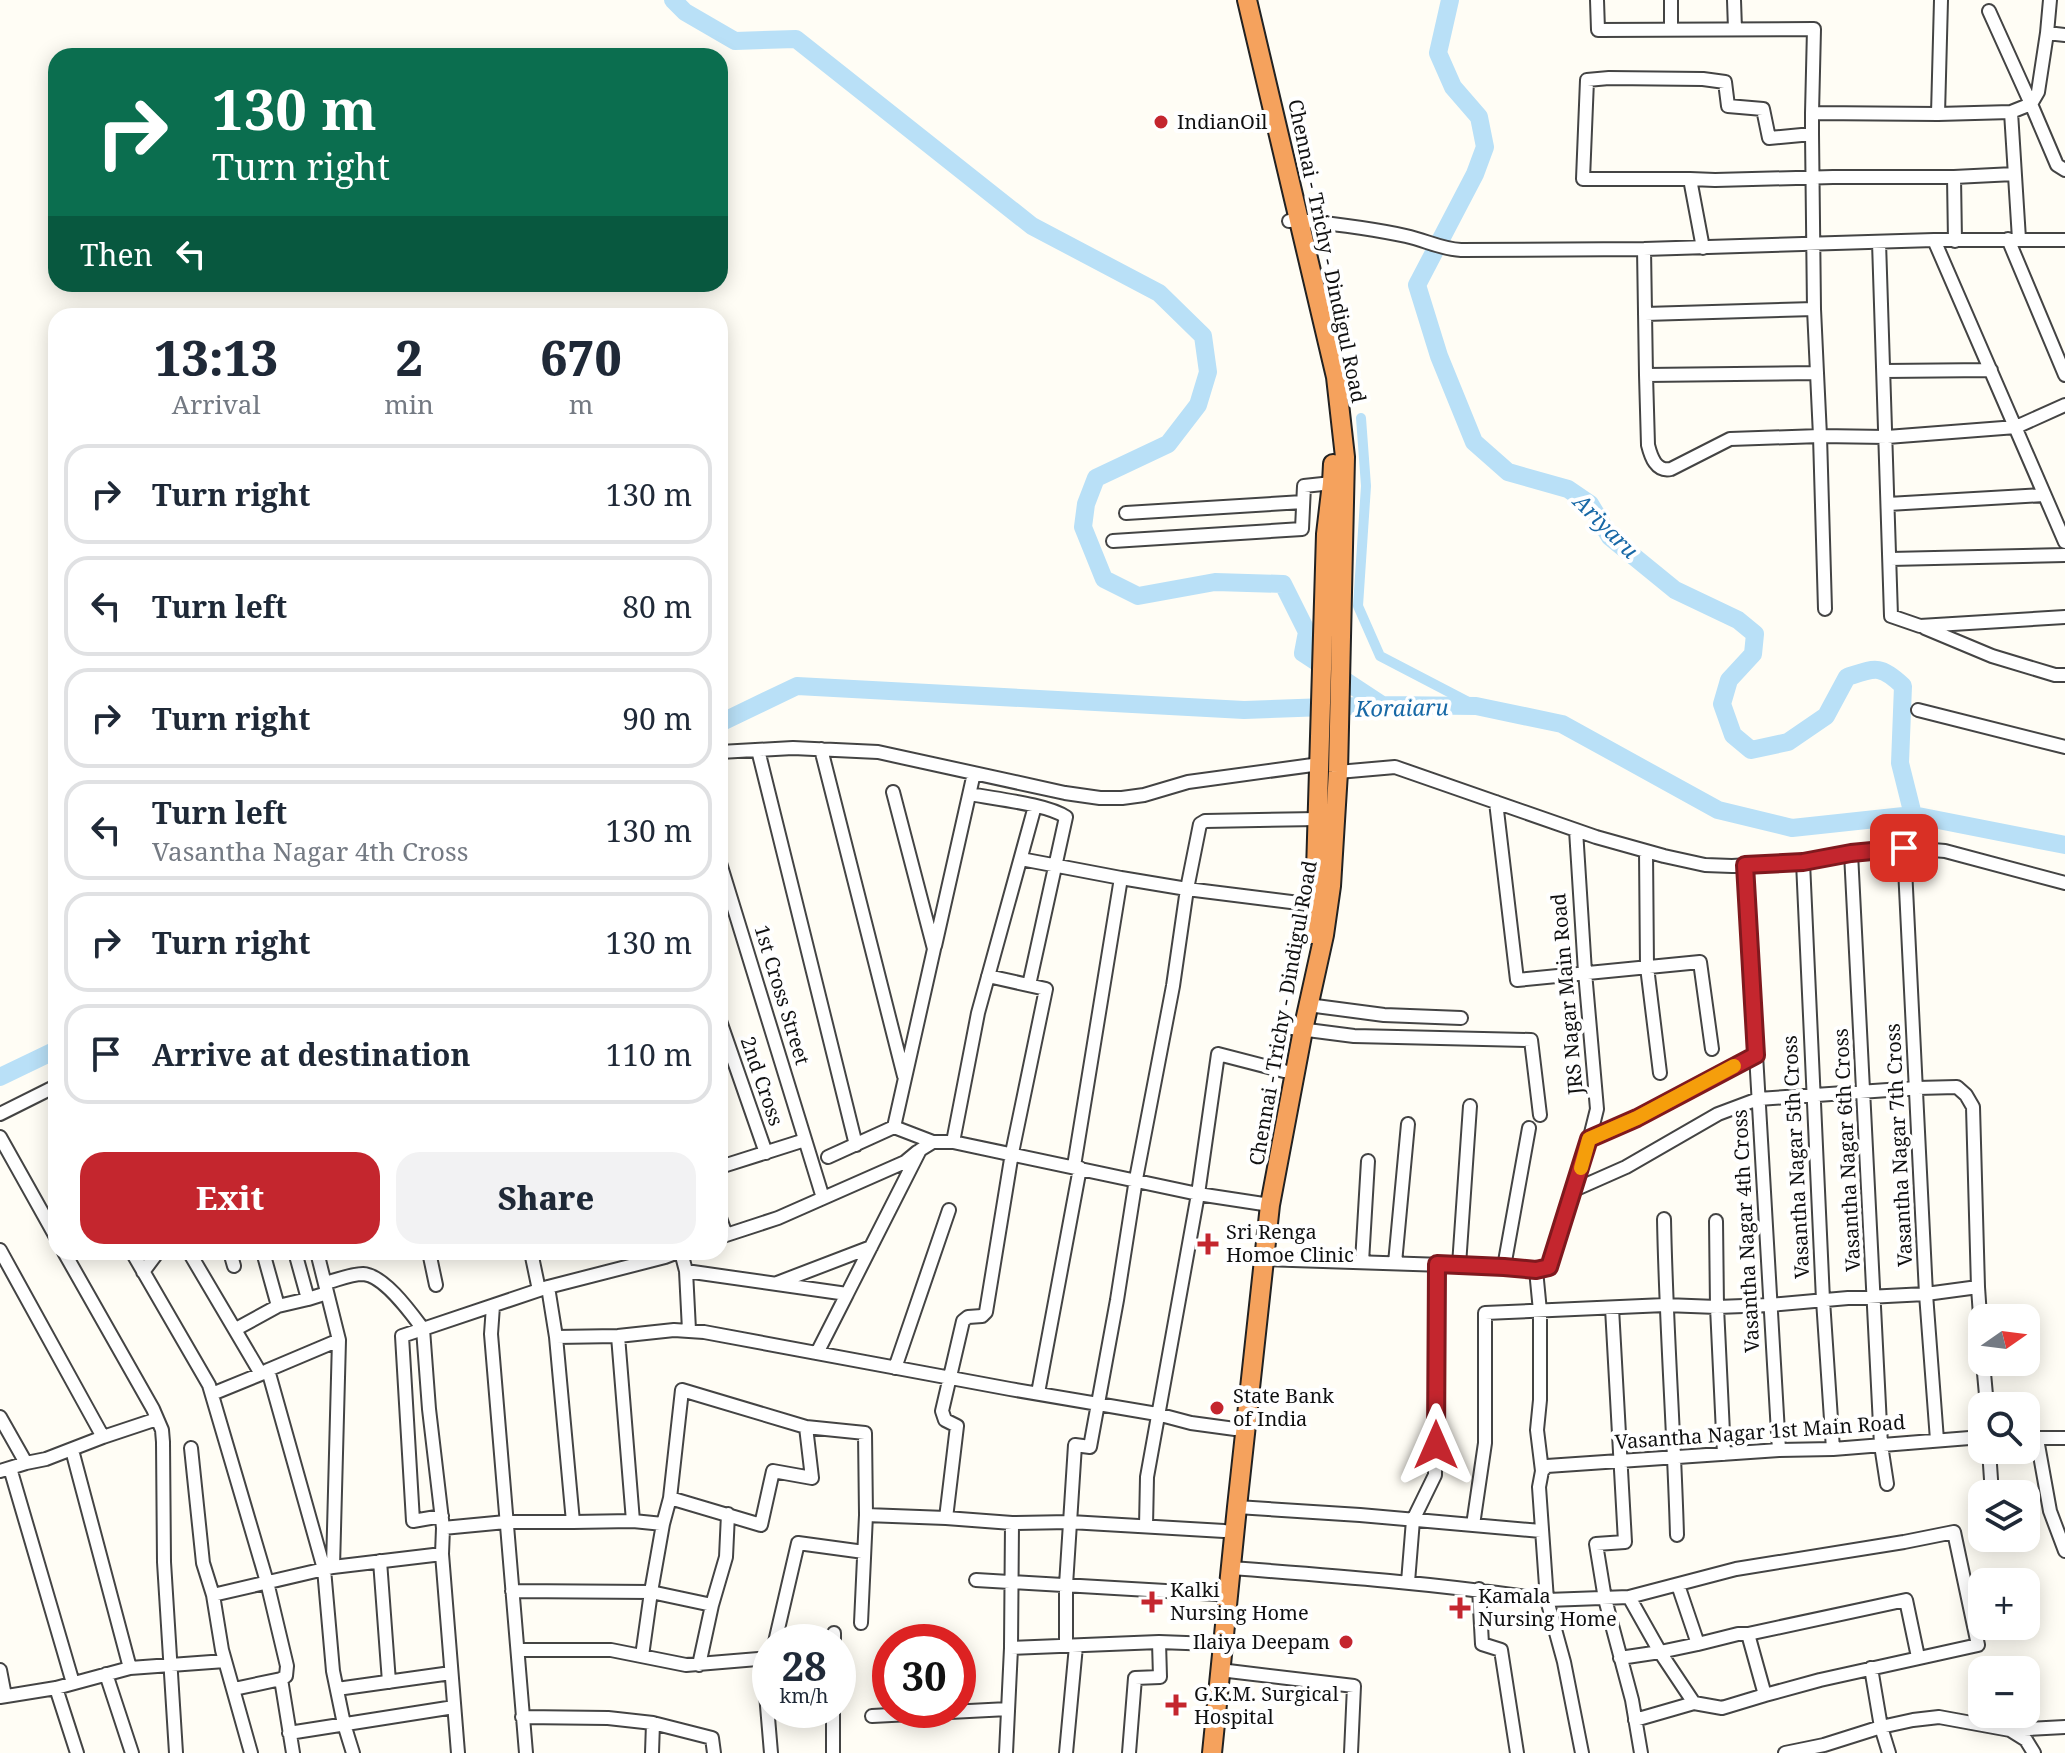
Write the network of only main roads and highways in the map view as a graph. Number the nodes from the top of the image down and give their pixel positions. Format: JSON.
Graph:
{"nodes":[{"id":1,"x":1238,"y":0,"type":"edge"},
{"id":2,"x":1247,"y":0,"type":"edge"},
{"id":3,"x":1294,"y":221,"type":"junction"},
{"id":4,"x":1333,"y":597,"type":"junction"},
{"id":5,"x":1329,"y":762,"type":"junction"},
{"id":6,"x":1297,"y":1029,"type":"junction"},
{"id":7,"x":1265,"y":1204,"type":"junction"},
{"id":8,"x":1232,"y":1506,"type":"junction"},
{"id":9,"x":1202,"y":1753,"type":"edge"},
{"id":10,"x":1212,"y":1753,"type":"edge"}],
"edges":[{"from":1,"to":3,"type":"highway","name":"Chennai - Trichy - Dindigul Road"},
{"from":2,"to":3,"type":"highway","name":"Chennai - Trichy - Dindigul Road"},
{"from":3,"to":4,"type":"highway","name":"Chennai - Trichy - Dindigul Road"},
{"from":3,"to":4,"type":"highway","name":"Chennai - Trichy - Dindigul Road"},
{"from":4,"to":5,"type":"highway","name":"Chennai - Trichy - Dindigul Road"},
{"from":5,"to":6,"type":"highway","name":"Chennai - Trichy - Dindigul Road"},
{"from":5,"to":6,"type":"highway","name":"Chennai - Trichy - Dindigul Road"},
{"from":6,"to":7,"type":"highway","name":"Chennai - Trichy - Dindigul Road"},
{"from":6,"to":7,"type":"highway","name":"Chennai - Trichy - Dindigul Road"},
{"from":7,"to":8,"type":"highway","name":"Chennai - Trichy - Dindigul Road"},
{"from":7,"to":8,"type":"highway","name":"Chennai - Trichy - Dindigul Road"},
{"from":8,"to":9,"type":"highway","name":"Chennai - Trichy - Dindigul Road"},
{"from":8,"to":10,"type":"highway","name":"Chennai - Trichy - Dindigul Road"}]}
